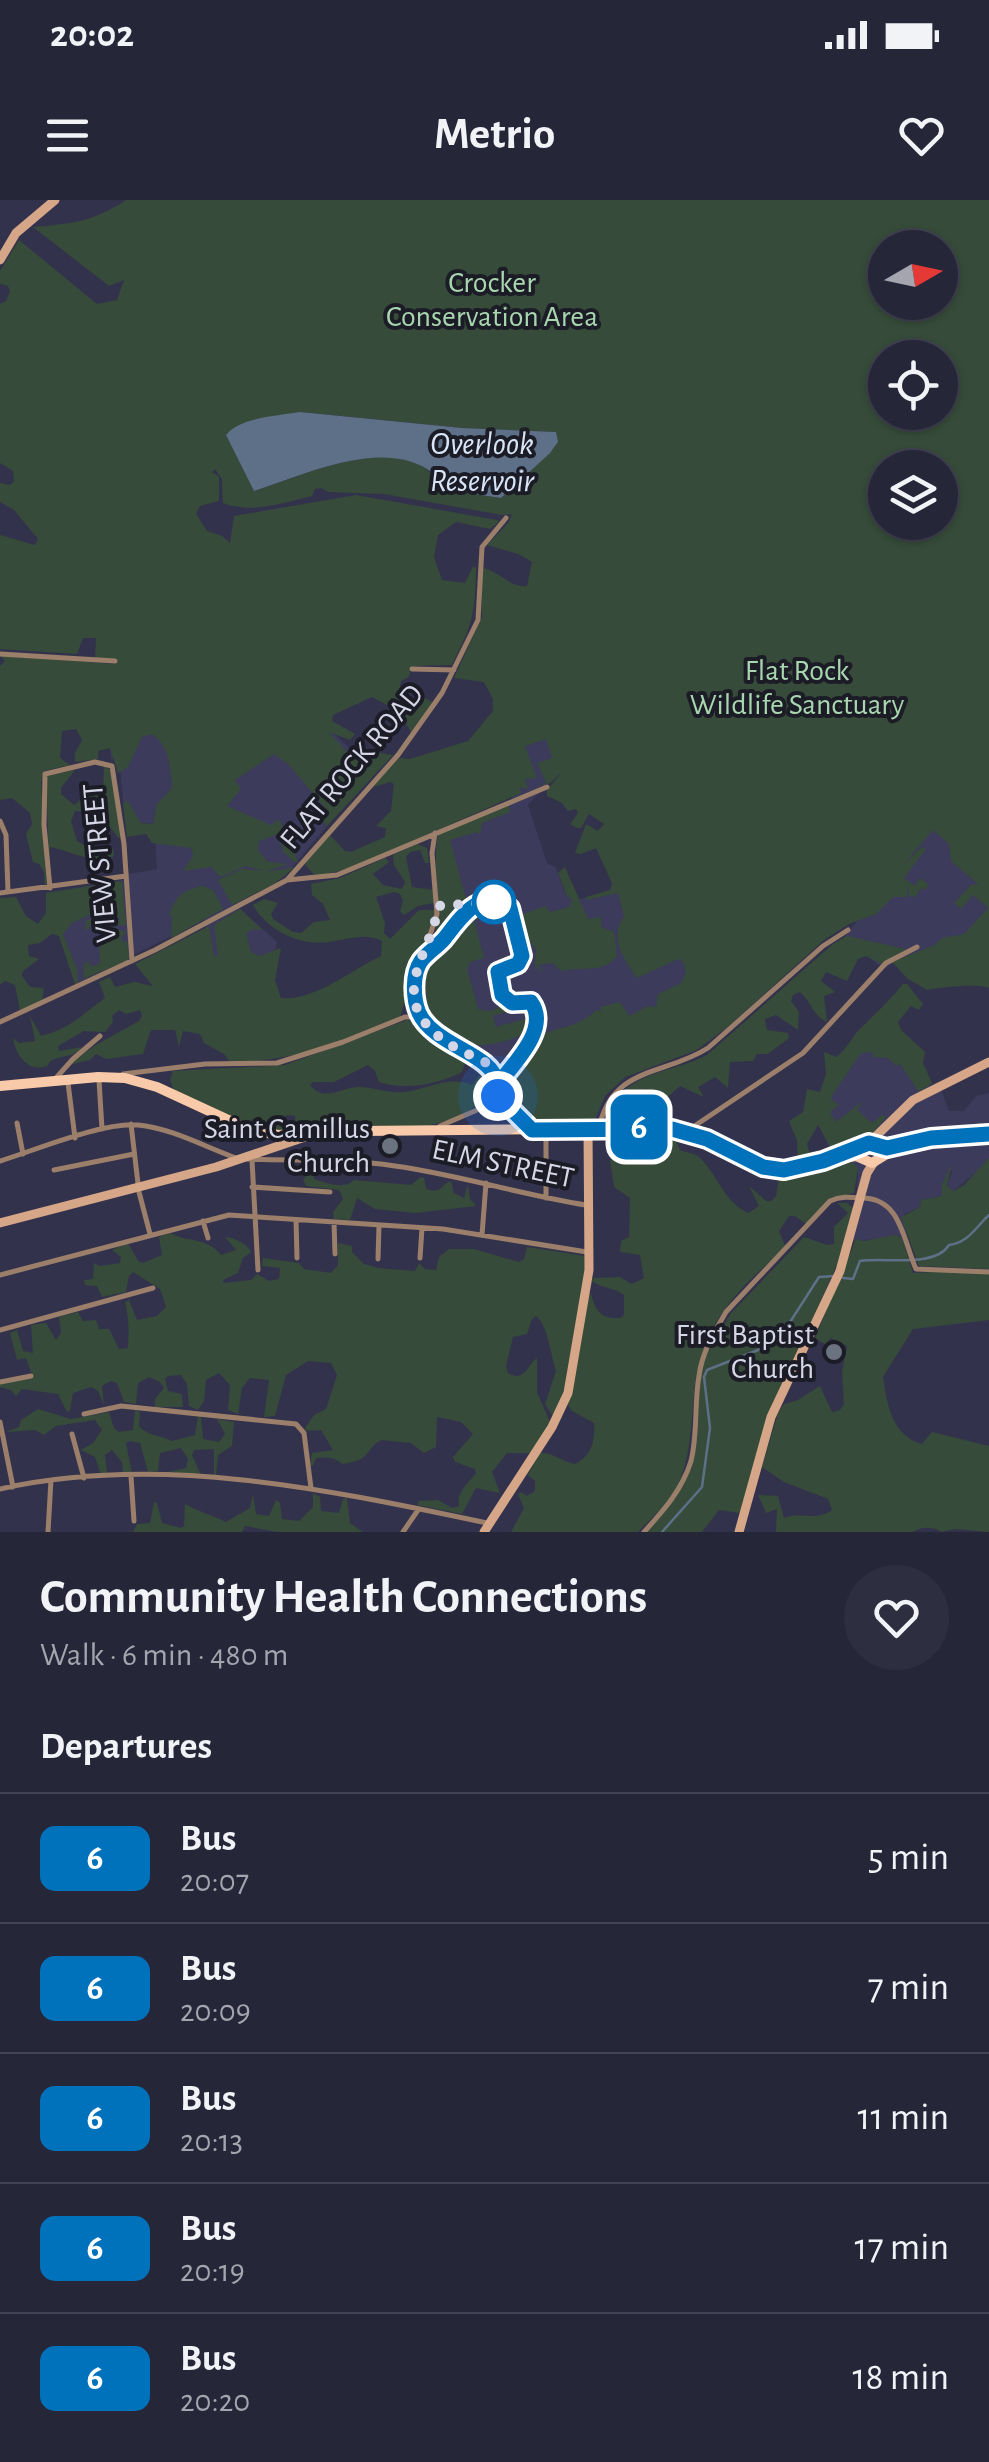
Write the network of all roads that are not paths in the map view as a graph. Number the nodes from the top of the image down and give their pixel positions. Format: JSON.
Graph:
{"nodes":[{"id":1,"x":55,"y":200,"type":"edge"},
{"id":2,"x":0,"y":260,"type":"edge"},
{"id":3,"x":506,"y":518,"type":"dead end"},
{"id":4,"x":0,"y":654,"type":"edge"},
{"id":5,"x":115,"y":661,"type":"dead end"},
{"id":6,"x":412,"y":669,"type":"dead end"},
{"id":7,"x":454,"y":670,"type":"junction"},
{"id":8,"x":546,"y":787,"type":"dead end"},
{"id":9,"x":0,"y":821,"type":"edge"},
{"id":10,"x":435,"y":833,"type":"junction"},
{"id":11,"x":420,"y":840,"type":"junction"},
{"id":12,"x":432,"y":853,"type":"junction"},
{"id":13,"x":300,"y":864,"type":"junction"},
{"id":14,"x":126,"y":876,"type":"junction"},
{"id":15,"x":312,"y":879,"type":"junction"},
{"id":16,"x":287,"y":880,"type":"junction"},
{"id":17,"x":50,"y":888,"type":"junction"},
{"id":18,"x":4,"y":893,"type":"edge"},
{"id":19,"x":848,"y":930,"type":"dead end"},
{"id":20,"x":916,"y":947,"type":"dead end"},
{"id":21,"x":132,"y":962,"type":"junction"},
{"id":22,"x":414,"y":998,"type":"junction"},
{"id":23,"x":405,"y":1017,"type":"junction"},
{"id":24,"x":420,"y":1017,"type":"junction"},
{"id":25,"x":0,"y":1022,"type":"edge"},
{"id":26,"x":100,"y":1036,"type":"dead end"},
{"id":27,"x":989,"y":1062,"type":"edge"},
{"id":28,"x":98,"y":1077,"type":"junction"},
{"id":29,"x":116,"y":1077,"type":"junction"},
{"id":30,"x":68,"y":1080,"type":"junction"},
{"id":31,"x":55,"y":1081,"type":"junction"},
{"id":32,"x":0,"y":1086,"type":"edge"},
{"id":33,"x":495,"y":1088,"type":"junction"},
{"id":34,"x":17,"y":1123,"type":"dead end"},
{"id":35,"x":131,"y":1124,"type":"junction"},
{"id":36,"x":594,"y":1128,"type":"junction"},
{"id":37,"x":102,"y":1129,"type":"junction"},
{"id":38,"x":532,"y":1130,"type":"junction"},
{"id":39,"x":546,"y":1130,"type":"junction"},
{"id":40,"x":429,"y":1132,"type":"junction"},
{"id":41,"x":685,"y":1132,"type":"junction"},
{"id":42,"x":314,"y":1134,"type":"junction"},
{"id":43,"x":989,"y":1134,"type":"edge"},
{"id":44,"x":74,"y":1138,"type":"junction"},
{"id":45,"x":871,"y":1152,"type":"junction"},
{"id":46,"x":23,"y":1154,"type":"junction"},
{"id":47,"x":134,"y":1154,"type":"junction"},
{"id":48,"x":239,"y":1159,"type":"junction"},
{"id":49,"x":253,"y":1159,"type":"junction"},
{"id":50,"x":0,"y":1162,"type":"edge"},
{"id":51,"x":54,"y":1170,"type":"dead end"},
{"id":52,"x":486,"y":1184,"type":"junction"},
{"id":53,"x":138,"y":1187,"type":"junction"},
{"id":54,"x":252,"y":1188,"type":"junction"},
{"id":55,"x":330,"y":1192,"type":"dead end"},
{"id":56,"x":862,"y":1197,"type":"junction"},
{"id":57,"x":546,"y":1198,"type":"junction"},
{"id":58,"x":590,"y":1205,"type":"junction"},
{"id":59,"x":254,"y":1216,"type":"junction"},
{"id":60,"x":296,"y":1220,"type":"junction"},
{"id":61,"x":203,"y":1221,"type":"junction"},
{"id":62,"x":334,"y":1222,"type":"junction"},
{"id":63,"x":0,"y":1223,"type":"edge"},
{"id":64,"x":379,"y":1225,"type":"junction"},
{"id":65,"x":422,"y":1228,"type":"junction"},
{"id":66,"x":151,"y":1235,"type":"junction"},
{"id":67,"x":482,"y":1235,"type":"junction"},
{"id":68,"x":208,"y":1238,"type":"dead end"},
{"id":69,"x":590,"y":1253,"type":"junction"},
{"id":70,"x":334,"y":1254,"type":"dead end"},
{"id":71,"x":297,"y":1258,"type":"dead end"},
{"id":72,"x":420,"y":1258,"type":"dead end"},
{"id":73,"x":378,"y":1259,"type":"dead end"},
{"id":74,"x":258,"y":1270,"type":"dead end"},
{"id":75,"x":989,"y":1272,"type":"edge"},
{"id":76,"x":0,"y":1276,"type":"edge"},
{"id":77,"x":153,"y":1288,"type":"dead end"},
{"id":78,"x":0,"y":1330,"type":"edge"},
{"id":79,"x":31,"y":1376,"type":"dead end"},
{"id":80,"x":0,"y":1382,"type":"edge"},
{"id":81,"x":84,"y":1414,"type":"dead end"},
{"id":82,"x":0,"y":1422,"type":"edge"},
{"id":83,"x":72,"y":1434,"type":"dead end"},
{"id":84,"x":2,"y":1446,"type":"edge"},
{"id":85,"x":131,"y":1476,"type":"junction"},
{"id":86,"x":84,"y":1478,"type":"junction"},
{"id":87,"x":51,"y":1480,"type":"junction"},
{"id":88,"x":12,"y":1486,"type":"junction"},
{"id":89,"x":311,"y":1489,"type":"junction"},
{"id":90,"x":0,"y":1490,"type":"edge"},
{"id":91,"x":418,"y":1509,"type":"junction"},
{"id":92,"x":134,"y":1521,"type":"dead end"},
{"id":93,"x":486,"y":1528,"type":"edge"},
{"id":94,"x":48,"y":1532,"type":"edge"},
{"id":95,"x":403,"y":1532,"type":"edge"},
{"id":96,"x":644,"y":1532,"type":"edge"},
{"id":97,"x":738,"y":1532,"type":"edge"}],
"edges":[{"from":1,"to":2,"type":"main road"},
{"from":3,"to":7,"type":"street","name":"FLAT ROCK ROAD"},
{"from":4,"to":5,"type":"street"},
{"from":6,"to":7,"type":"street"},
{"from":7,"to":13,"type":"street","name":"FLAT ROCK ROAD"},
{"from":8,"to":10,"type":"street"},
{"from":9,"to":18,"type":"street"},
{"from":10,"to":11,"type":"street"},
{"from":10,"to":12,"type":"street"},
{"from":11,"to":12,"type":"street"},
{"from":11,"to":15,"type":"street"},
{"from":12,"to":22,"type":"street"},
{"from":13,"to":15,"type":"street"},
{"from":13,"to":16,"type":"street","name":"FLAT ROCK ROAD"},
{"from":14,"to":17,"type":"street"},
{"from":14,"to":17,"type":"street","name":"VIEW STREET"},
{"from":14,"to":21,"type":"street","name":"VIEW STREET"},
{"from":15,"to":16,"type":"street"},
{"from":16,"to":21,"type":"street"},
{"from":17,"to":18,"type":"street"},
{"from":19,"to":36,"type":"street"},
{"from":20,"to":41,"type":"street"},
{"from":21,"to":25,"type":"street"},
{"from":22,"to":23,"type":"street"},
{"from":22,"to":24,"type":"street"},
{"from":23,"to":24,"type":"street"},
{"from":23,"to":29,"type":"street"},
{"from":24,"to":33,"type":"street"},
{"from":26,"to":31,"type":"street"},
{"from":27,"to":45,"type":"main road"},
{"from":28,"to":29,"type":"main road"},
{"from":28,"to":30,"type":"main road"},
{"from":28,"to":37,"type":"street"},
{"from":29,"to":42,"type":"main road"},
{"from":30,"to":31,"type":"main road"},
{"from":30,"to":44,"type":"street"},
{"from":31,"to":32,"type":"main road"},
{"from":33,"to":38,"type":"street"},
{"from":33,"to":40,"type":"street"},
{"from":34,"to":46,"type":"street"},
{"from":35,"to":37,"type":"street"},
{"from":35,"to":47,"type":"street"},
{"from":35,"to":48,"type":"street"},
{"from":36,"to":39,"type":"main road"},
{"from":36,"to":41,"type":"main road"},
{"from":36,"to":58,"type":"main road"},
{"from":37,"to":44,"type":"street"},
{"from":38,"to":39,"type":"main road"},
{"from":38,"to":40,"type":"main road"},
{"from":39,"to":57,"type":"street"},
{"from":40,"to":42,"type":"main road"},
{"from":41,"to":45,"type":"main road"},
{"from":42,"to":49,"type":"main road"},
{"from":43,"to":45,"type":"main road"},
{"from":44,"to":46,"type":"street"},
{"from":45,"to":56,"type":"main road"},
{"from":46,"to":50,"type":"street"},
{"from":47,"to":51,"type":"street"},
{"from":47,"to":53,"type":"street"},
{"from":48,"to":49,"type":"main road"},
{"from":48,"to":53,"type":"main road"},
{"from":49,"to":52,"type":"street","name":"ELM STREET"},
{"from":49,"to":54,"type":"street"},
{"from":52,"to":57,"type":"street","name":"ELM STREET"},
{"from":52,"to":67,"type":"street"},
{"from":53,"to":63,"type":"main road"},
{"from":53,"to":66,"type":"street"},
{"from":54,"to":55,"type":"street"},
{"from":54,"to":59,"type":"street"},
{"from":56,"to":75,"type":"street"},
{"from":56,"to":96,"type":"street"},
{"from":56,"to":97,"type":"main road"},
{"from":57,"to":58,"type":"street","name":"ELM STREET"},
{"from":58,"to":69,"type":"main road"},
{"from":59,"to":60,"type":"street"},
{"from":59,"to":61,"type":"street"},
{"from":59,"to":74,"type":"street"},
{"from":60,"to":62,"type":"street"},
{"from":60,"to":71,"type":"street"},
{"from":61,"to":66,"type":"street"},
{"from":61,"to":68,"type":"street"},
{"from":62,"to":64,"type":"street"},
{"from":62,"to":70,"type":"street"},
{"from":64,"to":65,"type":"street"},
{"from":64,"to":73,"type":"street"},
{"from":65,"to":67,"type":"street"},
{"from":65,"to":72,"type":"street"},
{"from":66,"to":76,"type":"street"},
{"from":67,"to":69,"type":"street"},
{"from":69,"to":93,"type":"main road"},
{"from":77,"to":78,"type":"street"},
{"from":79,"to":80,"type":"street"},
{"from":81,"to":89,"type":"street"},
{"from":82,"to":84,"type":"street"},
{"from":83,"to":86,"type":"street"},
{"from":84,"to":88,"type":"street"},
{"from":85,"to":86,"type":"street"},
{"from":85,"to":89,"type":"street"},
{"from":85,"to":92,"type":"street"},
{"from":86,"to":87,"type":"street"},
{"from":87,"to":88,"type":"street"},
{"from":87,"to":94,"type":"street"},
{"from":88,"to":90,"type":"street"},
{"from":89,"to":91,"type":"street"},
{"from":91,"to":93,"type":"street"},
{"from":91,"to":95,"type":"street"}]}
